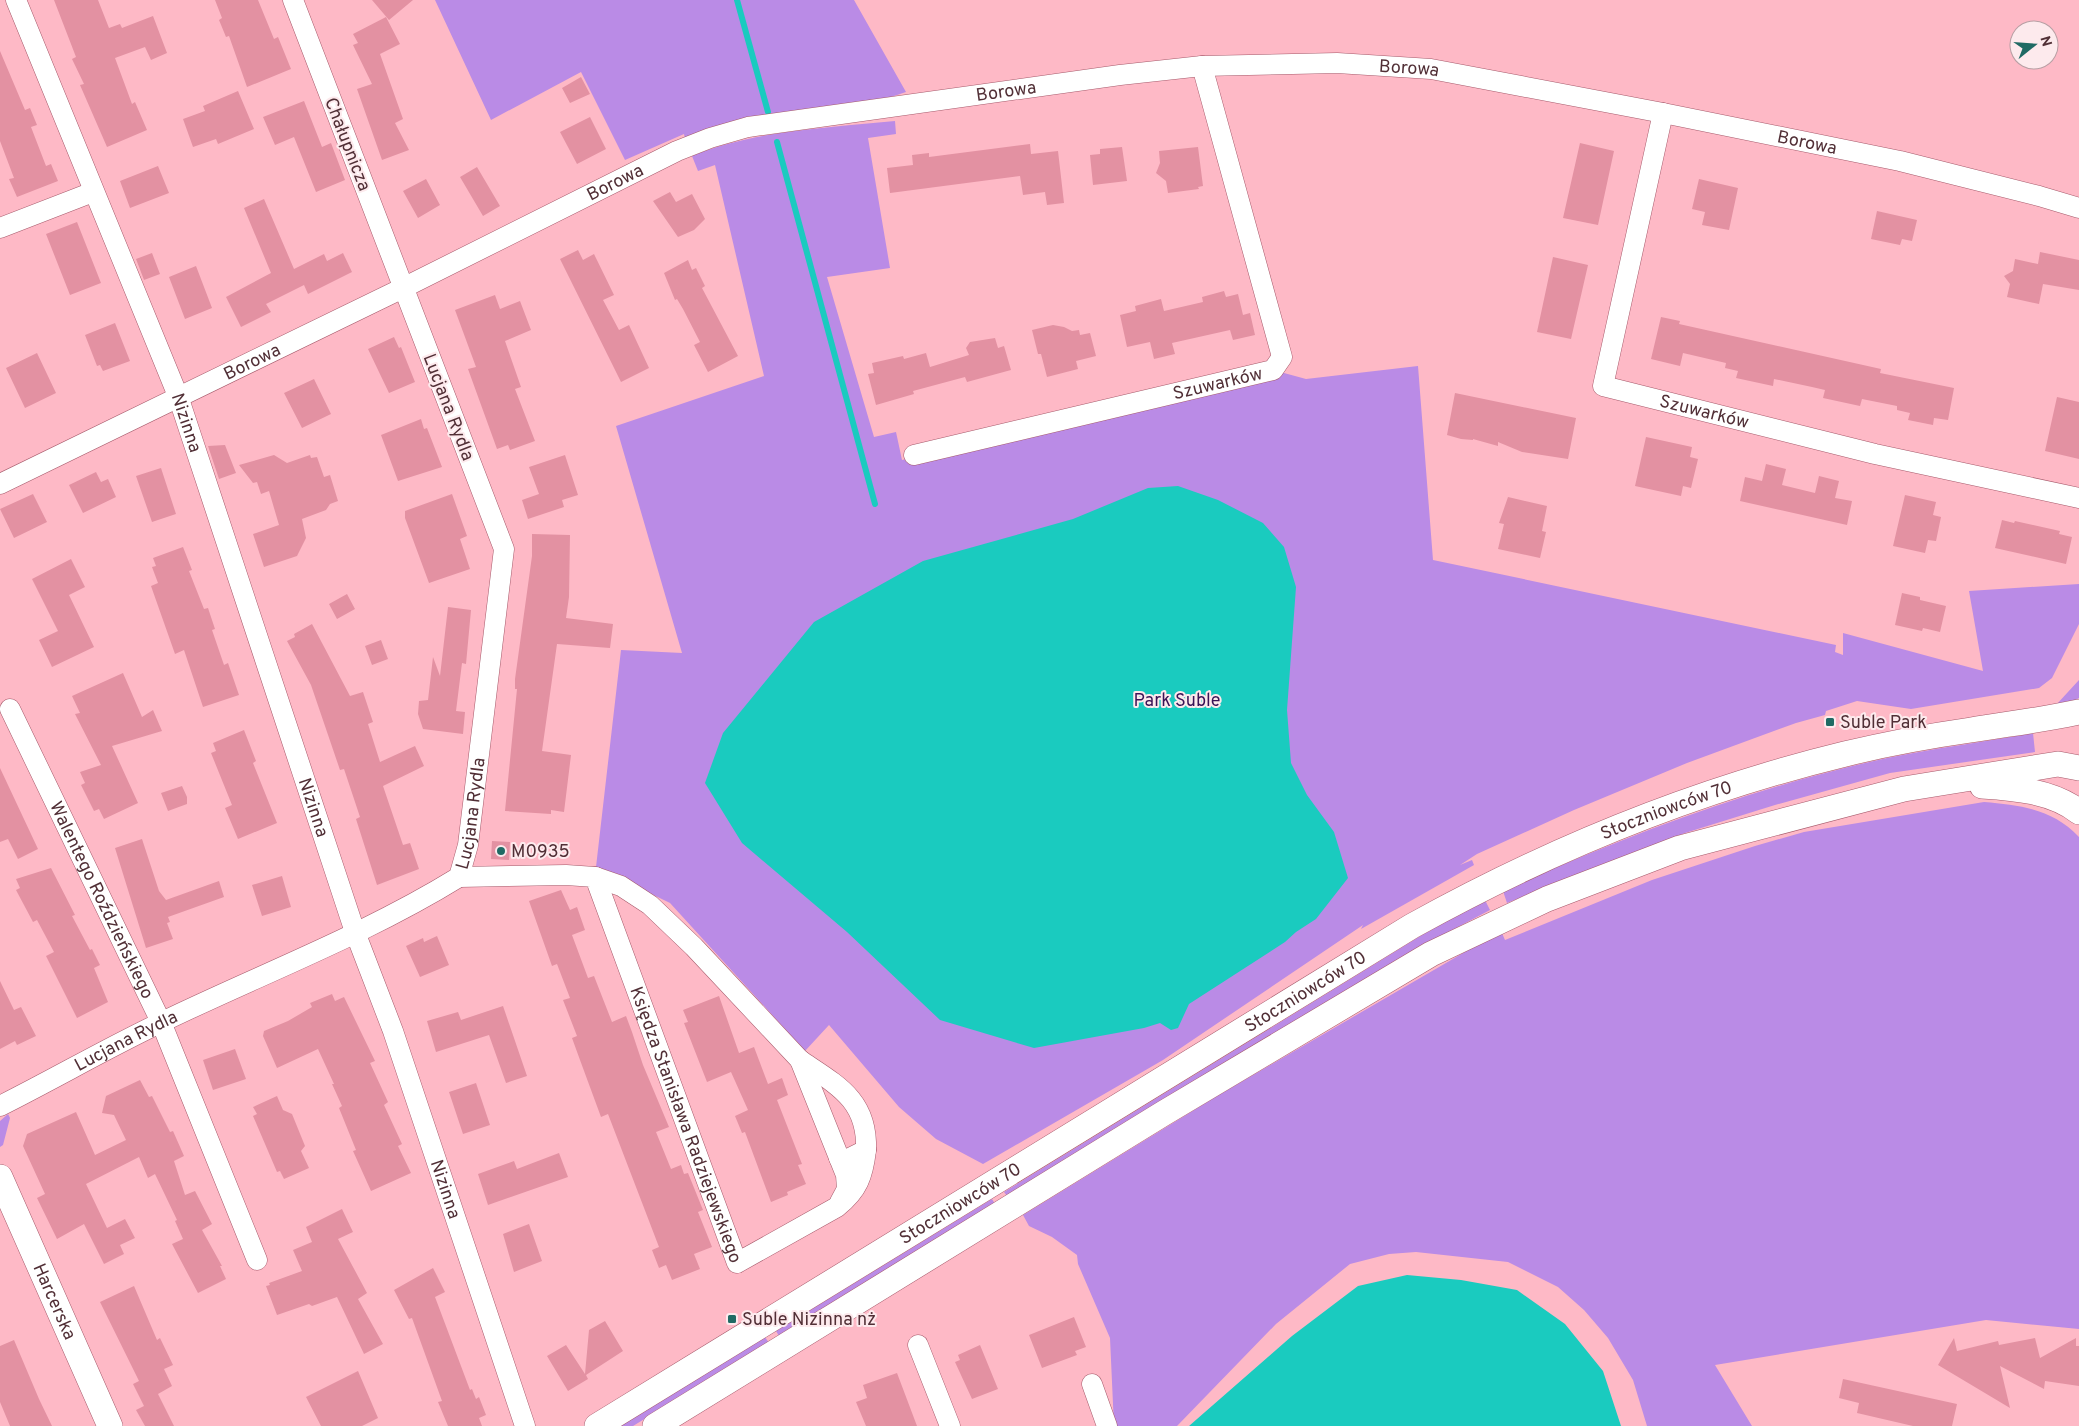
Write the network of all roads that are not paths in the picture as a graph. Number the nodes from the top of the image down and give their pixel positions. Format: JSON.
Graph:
{"nodes":[{"id":1,"x":16,"y":0,"type":"edge"},
{"id":2,"x":292,"y":0,"type":"edge"},
{"id":3,"x":1202,"y":66,"type":"junction"},
{"id":4,"x":1663,"y":113,"type":"junction"},
{"id":5,"x":93,"y":192,"type":"junction"},
{"id":6,"x":2079,"y":208,"type":"edge"},
{"id":7,"x":0,"y":228,"type":"edge"},
{"id":8,"x":403,"y":288,"type":"junction"},
{"id":9,"x":178,"y":396,"type":"junction"},
{"id":10,"x":914,"y":455,"type":"dead end"},
{"id":11,"x":0,"y":484,"type":"edge"},
{"id":12,"x":2079,"y":498,"type":"edge"},
{"id":13,"x":10,"y":708,"type":"dead end"},
{"id":14,"x":2079,"y":712,"type":"edge"},
{"id":15,"x":2079,"y":768,"type":"edge"},
{"id":16,"x":1927,"y":785,"type":"junction"},
{"id":17,"x":2079,"y":812,"type":"edge"},
{"id":18,"x":595,"y":877,"type":"junction"},
{"id":19,"x":459,"y":878,"type":"junction"},
{"id":20,"x":355,"y":932,"type":"junction"},
{"id":21,"x":161,"y":1022,"type":"junction"},
{"id":22,"x":800,"y":1060,"type":"junction"},
{"id":23,"x":0,"y":1106,"type":"edge"},
{"id":24,"x":866,"y":1150,"type":"junction"},
{"id":25,"x":839,"y":1158,"type":"junction"},
{"id":26,"x":0,"y":1177,"type":"edge"},
{"id":27,"x":837,"y":1206,"type":"junction"},
{"id":28,"x":257,"y":1260,"type":"dead end"},
{"id":29,"x":918,"y":1345,"type":"dead end"},
{"id":30,"x":1092,"y":1384,"type":"dead end"},
{"id":31,"x":110,"y":1426,"type":"edge"},
{"id":32,"x":525,"y":1426,"type":"edge"},
{"id":33,"x":597,"y":1426,"type":"edge"},
{"id":34,"x":654,"y":1426,"type":"edge"},
{"id":35,"x":950,"y":1426,"type":"edge"},
{"id":36,"x":1107,"y":1426,"type":"edge"}],
"edges":[{"from":1,"to":5,"type":"street","name":"Nizinna"},
{"from":2,"to":8,"type":"street","name":"Chałupnicza"},
{"from":3,"to":4,"type":"street","name":"Borowa"},
{"from":3,"to":8,"type":"street","name":"Borowa"},
{"from":3,"to":10,"type":"street","name":"Szuwarków"},
{"from":4,"to":6,"type":"street","name":"Borowa"},
{"from":4,"to":12,"type":"street","name":"Szuwarków"},
{"from":5,"to":7,"type":"street"},
{"from":5,"to":9,"type":"street","name":"Nizinna"},
{"from":8,"to":9,"type":"street","name":"Borowa"},
{"from":8,"to":19,"type":"street","name":"Lucjana Rydla"},
{"from":9,"to":11,"type":"street","name":"Borowa"},
{"from":9,"to":20,"type":"street","name":"Nizinna"},
{"from":13,"to":21,"type":"street","name":"Walentego Roździeńskiego"},
{"from":14,"to":33,"type":"street","name":"Stoczniowców 70"},
{"from":15,"to":16,"type":"street","name":"Stoczniowców 70"},
{"from":16,"to":17,"type":"street"},
{"from":16,"to":34,"type":"street","name":"Stoczniowców 70"},
{"from":18,"to":19,"type":"street","name":"Księdza Stanisława Radziejewskiego"},
{"from":18,"to":22,"type":"street","name":"Księdza Stanisława Radziejewskiego"},
{"from":18,"to":27,"type":"street","name":"Księdza Stanisława Radziejewskiego"},
{"from":19,"to":20,"type":"street","name":"Lucjana Rydla"},
{"from":20,"to":21,"type":"street","name":"Lucjana Rydla"},
{"from":20,"to":32,"type":"street","name":"Nizinna"},
{"from":21,"to":23,"type":"street","name":"Lucjana Rydla"},
{"from":21,"to":28,"type":"street","name":"Walentego Roździeńskiego"},
{"from":22,"to":24,"type":"street","name":"Księdza Stanisława Radziejewskiego"},
{"from":22,"to":25,"type":"street","name":"Księdza Stanisława Radziejewskiego"},
{"from":24,"to":25,"type":"street"},
{"from":24,"to":27,"type":"street","name":"Księdza Stanisława Radziejewskiego"},
{"from":25,"to":27,"type":"street","name":"Księdza Stanisława Radziejewskiego"},
{"from":26,"to":31,"type":"street","name":"Harcerska"},
{"from":29,"to":35,"type":"street"},
{"from":30,"to":36,"type":"street"}]}
